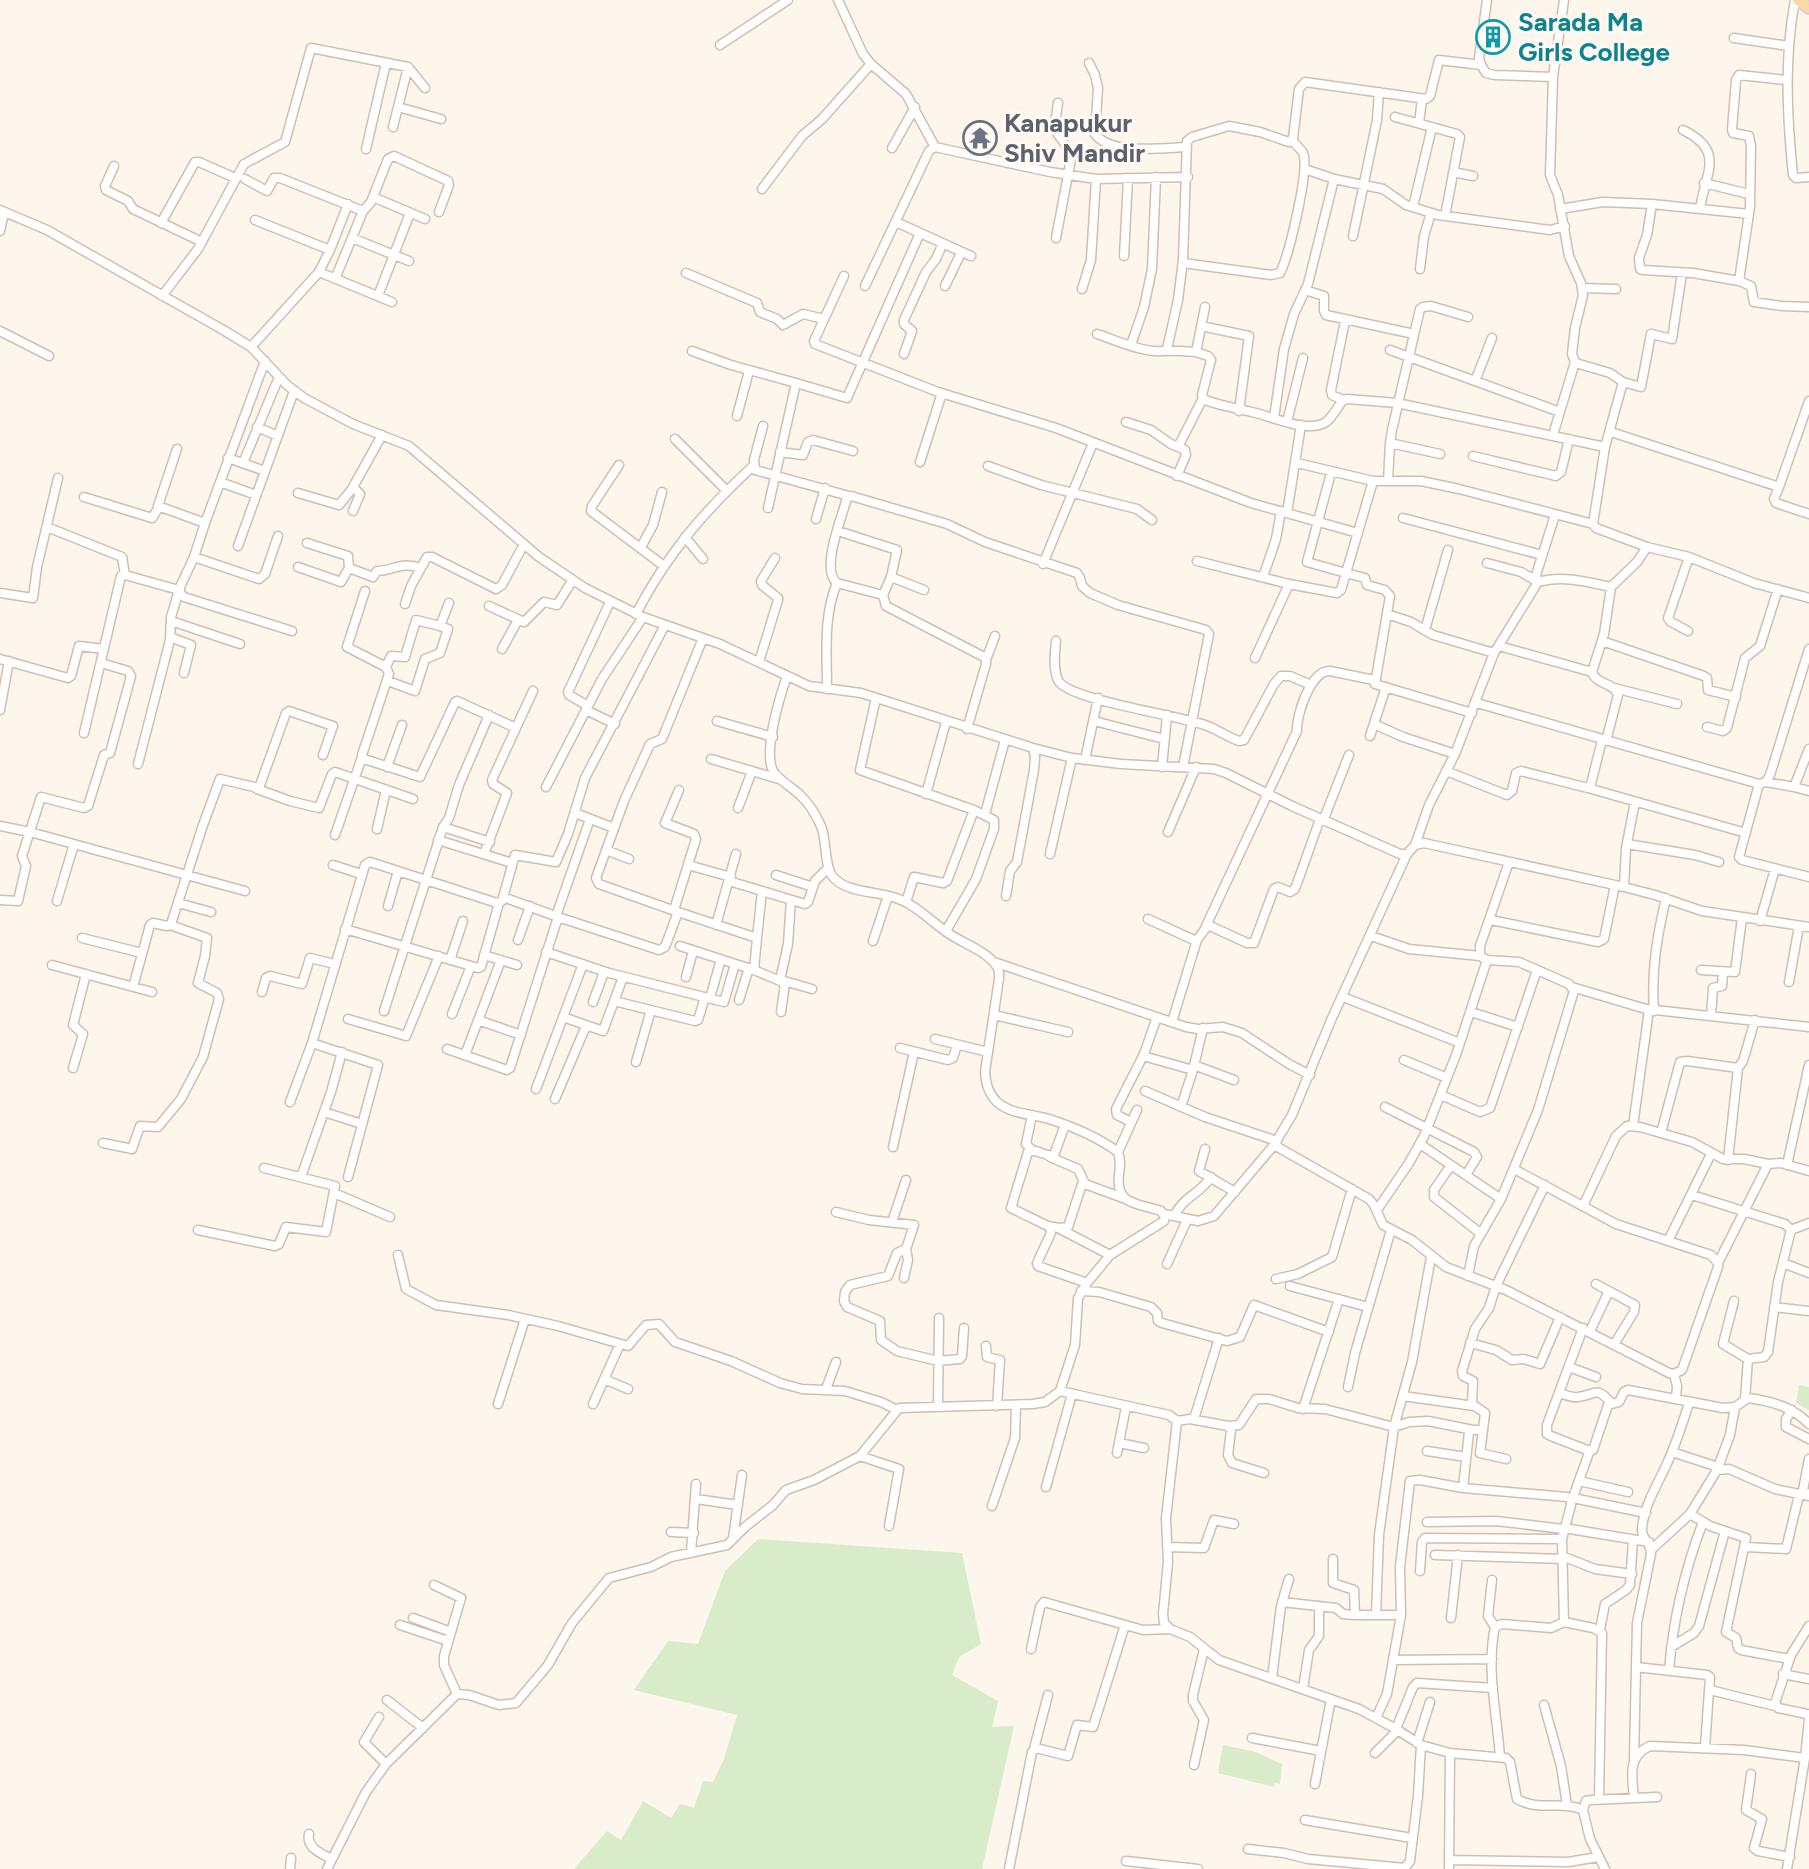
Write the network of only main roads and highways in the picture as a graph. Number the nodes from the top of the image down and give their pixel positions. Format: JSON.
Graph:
{"nodes":[{"id":1,"x":1796,"y":0,"type":"edge"},
{"id":2,"x":1809,"y":8,"type":"edge"}],
"edges":[{"from":1,"to":2,"type":"main road"}]}
